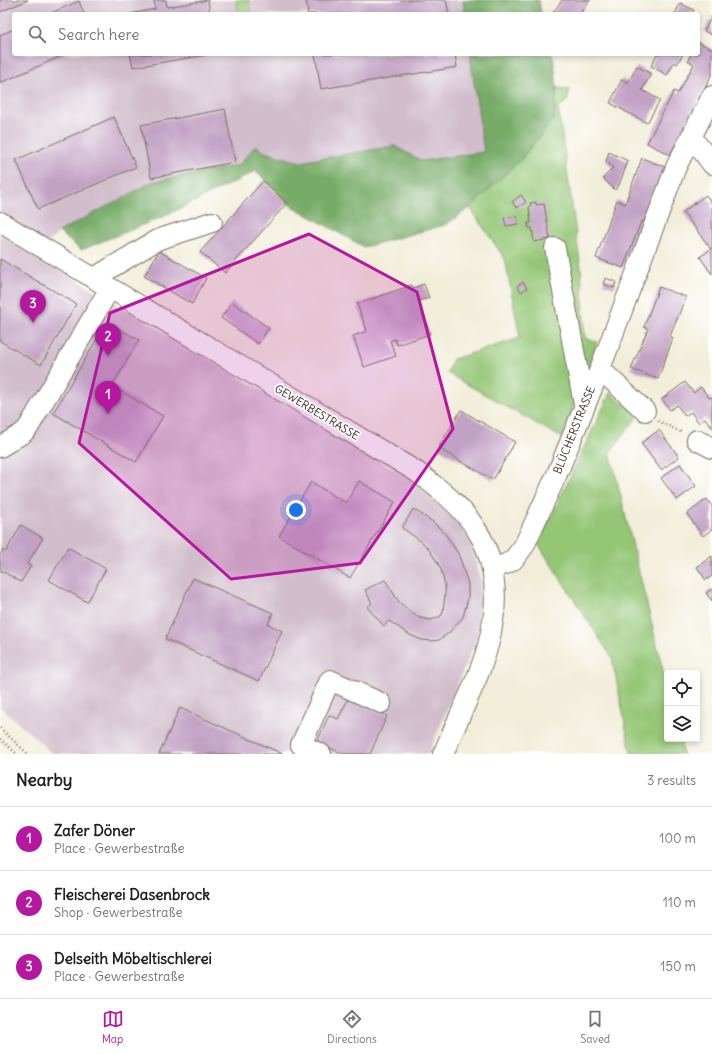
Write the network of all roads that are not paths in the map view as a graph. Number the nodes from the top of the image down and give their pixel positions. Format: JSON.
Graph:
{"nodes":[{"id":1,"x":712,"y":96,"type":"edge"},
{"id":2,"x":691,"y":136,"type":"junction"},
{"id":3,"x":712,"y":164,"type":"edge"},
{"id":4,"x":0,"y":222,"type":"edge"},
{"id":5,"x":212,"y":222,"type":"dead end"},
{"id":6,"x":555,"y":248,"type":"dead end"},
{"id":7,"x":102,"y":283,"type":"junction"},
{"id":8,"x":600,"y":369,"type":"junction"},
{"id":9,"x":584,"y":405,"type":"junction"},
{"id":10,"x":645,"y":411,"type":"road end"},
{"id":11,"x":0,"y":447,"type":"edge"},
{"id":12,"x":492,"y":568,"type":"junction"},
{"id":13,"x":381,"y":704,"type":"dead end"},
{"id":14,"x":321,"y":754,"type":"edge"},
{"id":15,"x":443,"y":754,"type":"edge"}],
"edges":[{"from":1,"to":2,"type":"street","name":"BLÜCHERSTRASSE"},
{"from":2,"to":3,"type":"street"},
{"from":2,"to":8,"type":"street","name":"BLÜCHERSTRASSE"},
{"from":4,"to":7,"type":"street","name":"GEWERBESTRASSE"},
{"from":5,"to":7,"type":"street"},
{"from":6,"to":9,"type":"street"},
{"from":7,"to":11,"type":"street"},
{"from":7,"to":12,"type":"street","name":"GEWERBESTRASSE"},
{"from":8,"to":9,"type":"street","name":"BLÜCHERSTRASSE"},
{"from":8,"to":10,"type":"street"},
{"from":9,"to":12,"type":"street","name":"BLÜCHERSTRASSE"},
{"from":12,"to":15,"type":"street"},
{"from":13,"to":14,"type":"street"}]}
